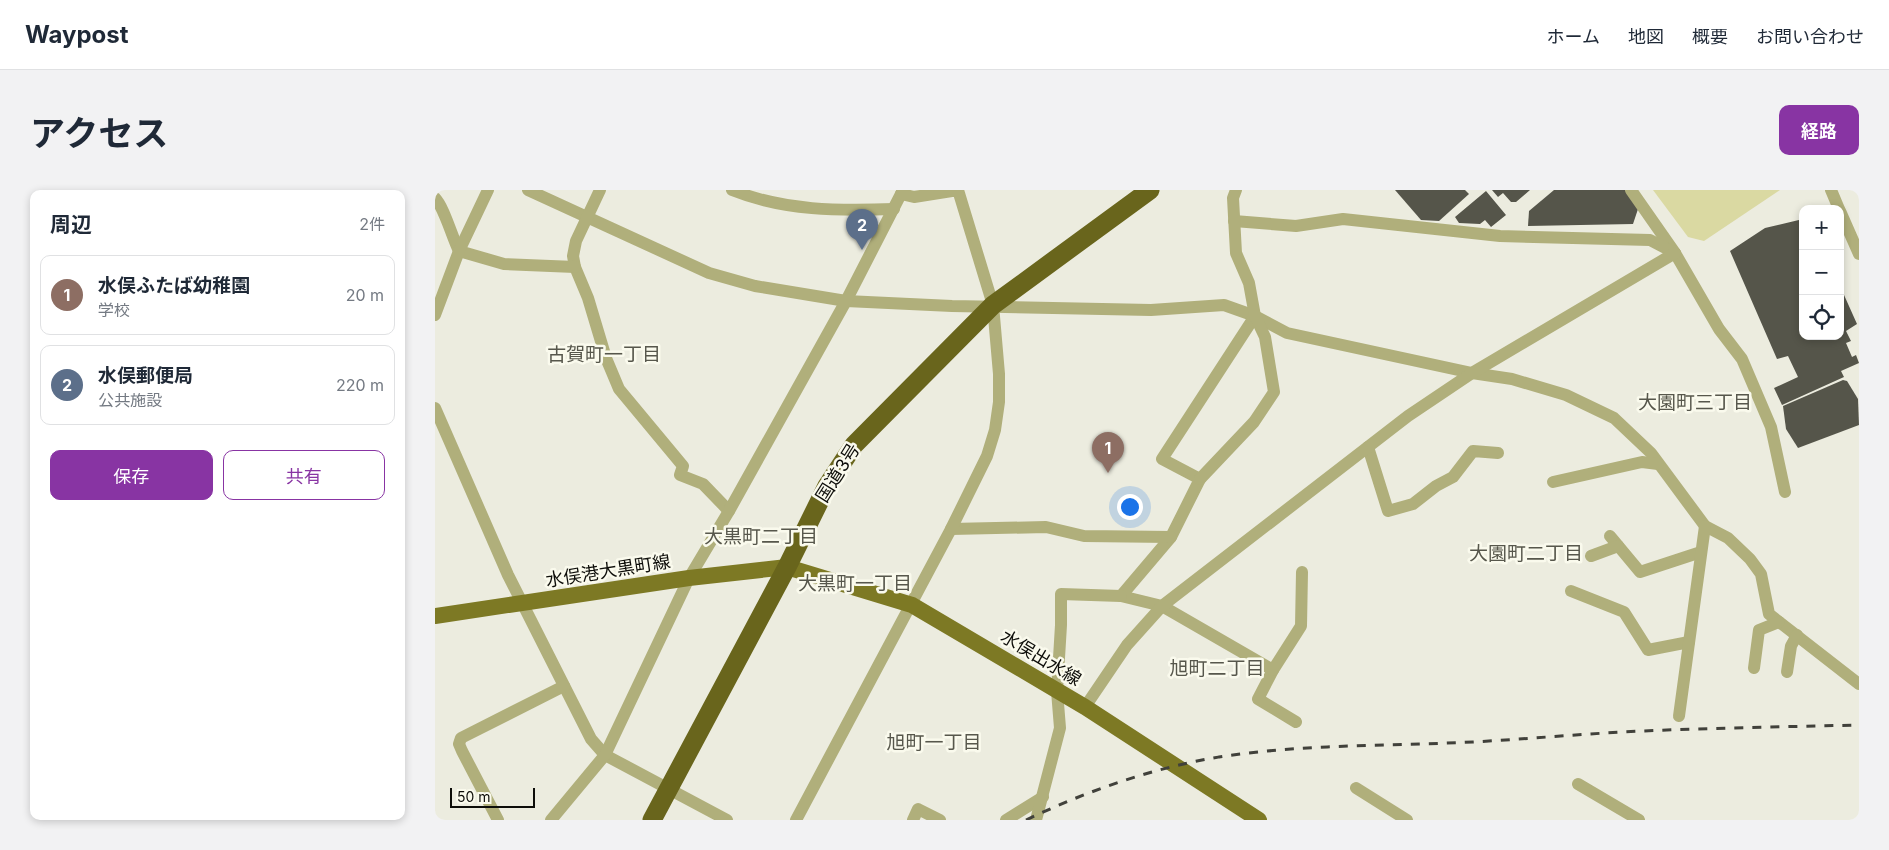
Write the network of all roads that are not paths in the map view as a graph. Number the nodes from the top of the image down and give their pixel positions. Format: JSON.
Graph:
{"nodes":[{"id":1,"x":487,"y":190,"type":"edge"},
{"id":2,"x":527,"y":190,"type":"edge"},
{"id":3,"x":601,"y":190,"type":"edge"},
{"id":4,"x":732,"y":190,"type":"edge"},
{"id":5,"x":958,"y":190,"type":"edge"},
{"id":6,"x":1150,"y":190,"type":"edge"},
{"id":7,"x":1237,"y":190,"type":"edge"},
{"id":8,"x":1631,"y":190,"type":"edge"},
{"id":9,"x":1831,"y":190,"type":"edge"},
{"id":10,"x":902,"y":192,"type":"edge"},
{"id":11,"x":435,"y":198,"type":"edge"},
{"id":12,"x":1838,"y":205,"type":"edge"},
{"id":13,"x":894,"y":209,"type":"junction"},
{"id":14,"x":587,"y":216,"type":"junction"},
{"id":15,"x":1844,"y":219,"type":"edge"},
{"id":16,"x":1234,"y":221,"type":"junction"},
{"id":17,"x":459,"y":252,"type":"junction"},
{"id":18,"x":1675,"y":253,"type":"junction"},
{"id":19,"x":1859,"y":254,"type":"edge"},
{"id":20,"x":575,"y":267,"type":"junction"},
{"id":21,"x":846,"y":301,"type":"junction"},
{"id":22,"x":993,"y":305,"type":"junction"},
{"id":23,"x":435,"y":315,"type":"edge"},
{"id":24,"x":1255,"y":316,"type":"junction"},
{"id":25,"x":1473,"y":373,"type":"junction"},
{"id":26,"x":435,"y":408,"type":"edge"},
{"id":27,"x":1367,"y":447,"type":"junction"},
{"id":28,"x":1498,"y":453,"type":"dead end"},
{"id":29,"x":1658,"y":464,"type":"junction"},
{"id":30,"x":1200,"y":480,"type":"junction"},
{"id":31,"x":1553,"y":482,"type":"dead end"},
{"id":32,"x":1785,"y":492,"type":"dead end"},
{"id":33,"x":729,"y":511,"type":"junction"},
{"id":34,"x":1705,"y":526,"type":"junction"},
{"id":35,"x":951,"y":529,"type":"junction"},
{"id":36,"x":1171,"y":538,"type":"junction"},
{"id":37,"x":1701,"y":552,"type":"junction"},
{"id":38,"x":1591,"y":556,"type":"dead end"},
{"id":39,"x":787,"y":567,"type":"junction"},
{"id":40,"x":1302,"y":572,"type":"dead end"},
{"id":41,"x":689,"y":578,"type":"junction"},
{"id":42,"x":1571,"y":591,"type":"dead end"},
{"id":43,"x":1121,"y":596,"type":"junction"},
{"id":44,"x":522,"y":605,"type":"junction"},
{"id":45,"x":912,"y":605,"type":"junction"},
{"id":46,"x":1162,"y":606,"type":"junction"},
{"id":47,"x":435,"y":616,"type":"edge"},
{"id":48,"x":1779,"y":622,"type":"junction"},
{"id":49,"x":1797,"y":635,"type":"junction"},
{"id":50,"x":1689,"y":642,"type":"junction"},
{"id":51,"x":1754,"y":668,"type":"dead end"},
{"id":52,"x":1273,"y":670,"type":"junction"},
{"id":53,"x":1787,"y":672,"type":"dead end"},
{"id":54,"x":1859,"y":684,"type":"edge"},
{"id":55,"x":563,"y":686,"type":"junction"},
{"id":56,"x":1057,"y":691,"type":"junction"},
{"id":57,"x":1085,"y":707,"type":"junction"},
{"id":58,"x":1679,"y":716,"type":"dead end"},
{"id":59,"x":1296,"y":722,"type":"dead end"},
{"id":60,"x":605,"y":756,"type":"junction"},
{"id":61,"x":1578,"y":784,"type":"dead end"},
{"id":62,"x":668,"y":788,"type":"junction"},
{"id":63,"x":1356,"y":788,"type":"dead end"},
{"id":64,"x":1043,"y":797,"type":"junction"},
{"id":65,"x":498,"y":820,"type":"edge"},
{"id":66,"x":551,"y":820,"type":"edge"},
{"id":67,"x":652,"y":820,"type":"edge"},
{"id":68,"x":727,"y":820,"type":"edge"},
{"id":69,"x":795,"y":820,"type":"edge"},
{"id":70,"x":913,"y":820,"type":"edge"},
{"id":71,"x":940,"y":820,"type":"edge"},
{"id":72,"x":1006,"y":820,"type":"edge"},
{"id":73,"x":1036,"y":820,"type":"edge"},
{"id":74,"x":1259,"y":820,"type":"edge"},
{"id":75,"x":1407,"y":820,"type":"edge"},
{"id":76,"x":1639,"y":820,"type":"edge"}],
"edges":[{"from":1,"to":17,"type":"street"},
{"from":2,"to":14,"type":"street"},
{"from":3,"to":14,"type":"street"},
{"from":4,"to":13,"type":"street"},
{"from":5,"to":10,"type":"street"},
{"from":5,"to":22,"type":"street"},
{"from":6,"to":22,"type":"highway","name":"国道3号"},
{"from":7,"to":16,"type":"street"},
{"from":8,"to":18,"type":"street"},
{"from":9,"to":12,"type":"street"},
{"from":10,"to":13,"type":"street"},
{"from":11,"to":17,"type":"street"},
{"from":13,"to":21,"type":"street"},
{"from":14,"to":20,"type":"street"},
{"from":14,"to":21,"type":"street"},
{"from":15,"to":19,"type":"street"},
{"from":16,"to":18,"type":"street"},
{"from":16,"to":24,"type":"street"},
{"from":17,"to":20,"type":"street"},
{"from":17,"to":23,"type":"street"},
{"from":18,"to":25,"type":"street"},
{"from":18,"to":32,"type":"street"},
{"from":20,"to":33,"type":"street"},
{"from":21,"to":22,"type":"street"},
{"from":21,"to":33,"type":"street"},
{"from":22,"to":24,"type":"street"},
{"from":22,"to":35,"type":"street"},
{"from":22,"to":39,"type":"highway","name":"国道3号"},
{"from":24,"to":25,"type":"street"},
{"from":24,"to":30,"type":"street"},
{"from":24,"to":30,"type":"street"},
{"from":25,"to":27,"type":"street"},
{"from":25,"to":29,"type":"street"},
{"from":26,"to":44,"type":"street"},
{"from":27,"to":28,"type":"street"},
{"from":27,"to":46,"type":"street"},
{"from":29,"to":31,"type":"street"},
{"from":29,"to":34,"type":"street"},
{"from":30,"to":36,"type":"street"},
{"from":33,"to":41,"type":"street"},
{"from":34,"to":37,"type":"street"},
{"from":34,"to":48,"type":"street"},
{"from":35,"to":36,"type":"street"},
{"from":35,"to":45,"type":"street"},
{"from":36,"to":43,"type":"street"},
{"from":37,"to":38,"type":"street"},
{"from":37,"to":50,"type":"street"},
{"from":39,"to":41,"type":"main road","name":"水俣港大黒町線"},
{"from":39,"to":45,"type":"main road","name":"水俣出水線"},
{"from":39,"to":62,"type":"highway","name":"国道3号"},
{"from":40,"to":52,"type":"street"},
{"from":41,"to":44,"type":"main road","name":"水俣港大黒町線"},
{"from":41,"to":60,"type":"street"},
{"from":42,"to":50,"type":"street"},
{"from":43,"to":46,"type":"street"},
{"from":43,"to":56,"type":"street"},
{"from":44,"to":47,"type":"main road","name":"水俣港大黒町線"},
{"from":44,"to":55,"type":"street"},
{"from":45,"to":56,"type":"main road","name":"水俣出水線"},
{"from":45,"to":69,"type":"street"},
{"from":46,"to":52,"type":"street"},
{"from":46,"to":57,"type":"street"},
{"from":48,"to":49,"type":"street"},
{"from":48,"to":51,"type":"street"},
{"from":49,"to":53,"type":"street"},
{"from":49,"to":54,"type":"street"},
{"from":50,"to":58,"type":"street"},
{"from":52,"to":59,"type":"street"},
{"from":55,"to":60,"type":"street"},
{"from":55,"to":65,"type":"street"},
{"from":56,"to":57,"type":"main road","name":"水俣出水線"},
{"from":56,"to":64,"type":"street"},
{"from":57,"to":74,"type":"main road","name":"水俣出水線"},
{"from":60,"to":62,"type":"street"},
{"from":60,"to":66,"type":"street"},
{"from":61,"to":76,"type":"street"},
{"from":62,"to":67,"type":"highway","name":"国道3号"},
{"from":62,"to":68,"type":"street"},
{"from":63,"to":75,"type":"street"},
{"from":64,"to":72,"type":"street"},
{"from":64,"to":73,"type":"street"},
{"from":70,"to":71,"type":"street"}]}
